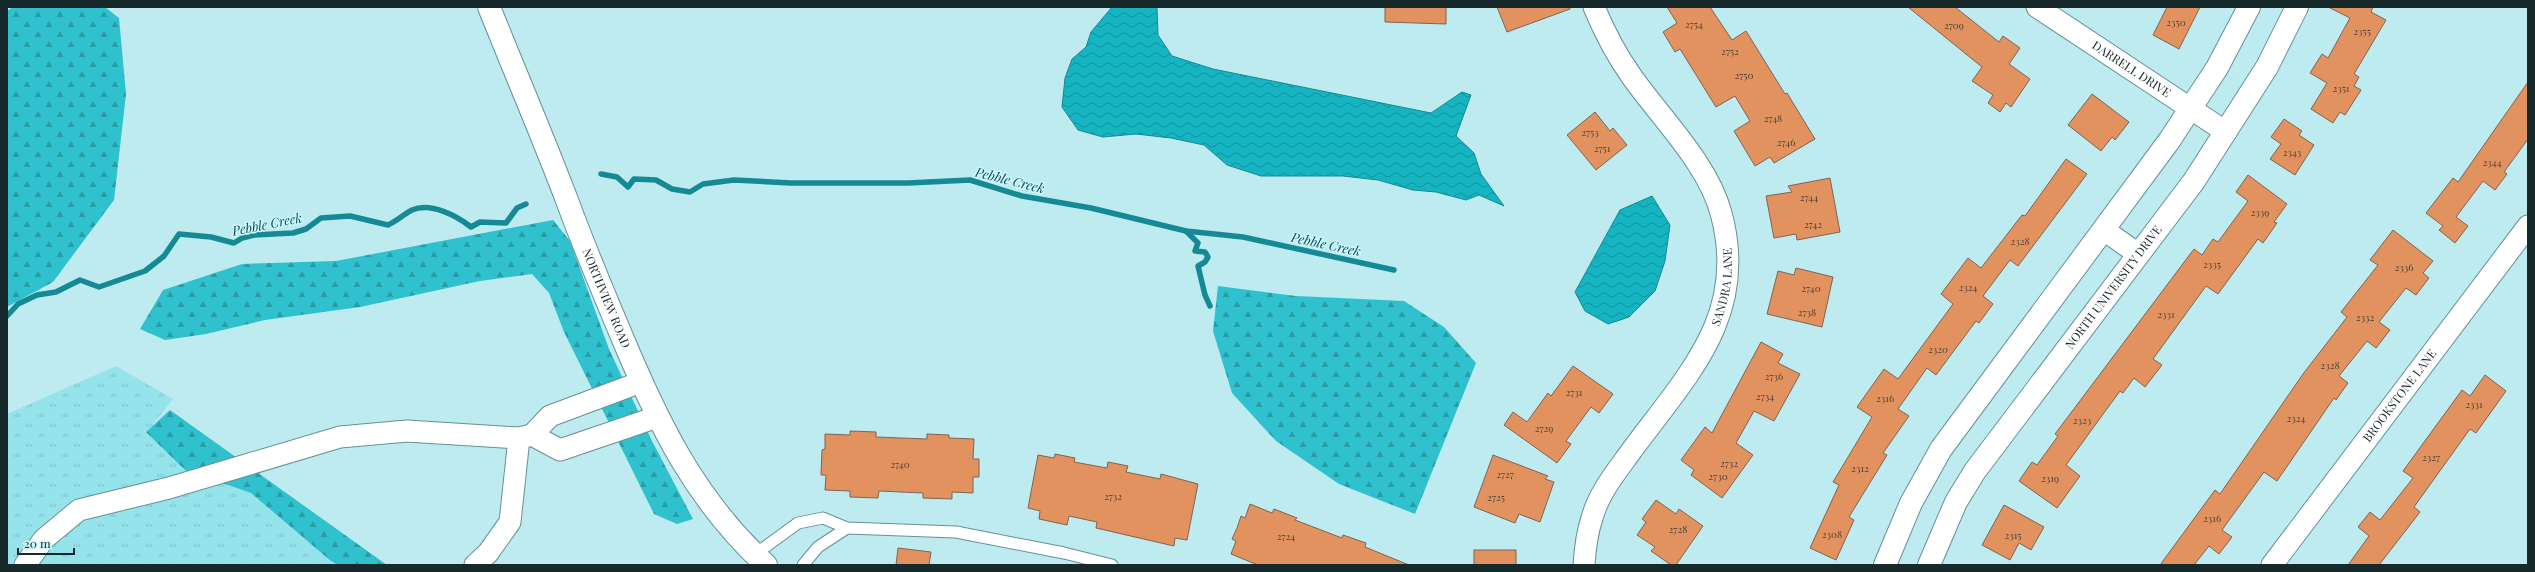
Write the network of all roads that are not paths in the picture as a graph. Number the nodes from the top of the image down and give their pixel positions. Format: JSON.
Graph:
{"nodes":[{"id":1,"x":489,"y":7,"type":"edge"},
{"id":2,"x":1594,"y":7,"type":"edge"},
{"id":3,"x":2037,"y":7,"type":"edge"},
{"id":4,"x":2250,"y":7,"type":"edge"},
{"id":5,"x":2297,"y":7,"type":"edge"},
{"id":6,"x":2191,"y":108,"type":"junction"},
{"id":7,"x":2226,"y":132,"type":"junction"},
{"id":8,"x":2528,"y":226,"type":"edge"},
{"id":9,"x":2104,"y":230,"type":"junction"},
{"id":10,"x":2138,"y":254,"type":"junction"},
{"id":11,"x":641,"y":382,"type":"junction"},
{"id":12,"x":657,"y":417,"type":"junction"},
{"id":13,"x":525,"y":437,"type":"junction"},
{"id":14,"x":847,"y":528,"type":"junction"},
{"id":15,"x":760,"y":560,"type":"edge"},
{"id":16,"x":25,"y":565,"type":"edge"},
{"id":17,"x":475,"y":565,"type":"edge"},
{"id":18,"x":804,"y":565,"type":"edge"},
{"id":19,"x":1112,"y":565,"type":"edge"},
{"id":20,"x":1584,"y":565,"type":"edge"},
{"id":21,"x":1885,"y":565,"type":"edge"},
{"id":22,"x":1929,"y":565,"type":"edge"},
{"id":23,"x":2272,"y":565,"type":"edge"}],
"edges":[{"from":1,"to":11,"type":"street","name":"NORTHVIEW ROAD"},
{"from":2,"to":20,"type":"street","name":"SANDRA LANE"},
{"from":3,"to":6,"type":"street","name":"DARRELL DRIVE"},
{"from":4,"to":6,"type":"street"},
{"from":5,"to":7,"type":"street","name":"NORTH UNIVERSITY DRIVE"},
{"from":6,"to":7,"type":"street","name":"DARRELL DRIVE"},
{"from":6,"to":9,"type":"street"},
{"from":7,"to":10,"type":"street","name":"NORTH UNIVERSITY DRIVE"},
{"from":8,"to":23,"type":"street","name":"BROOKSTONE LANE"},
{"from":9,"to":10,"type":"street"},
{"from":9,"to":21,"type":"street"},
{"from":10,"to":22,"type":"street","name":"NORTH UNIVERSITY DRIVE"},
{"from":11,"to":12,"type":"street","name":"NORTHVIEW ROAD"},
{"from":11,"to":13,"type":"street"},
{"from":12,"to":13,"type":"street"},
{"from":12,"to":15,"type":"street","name":"NORTHVIEW ROAD"},
{"from":13,"to":16,"type":"street"},
{"from":13,"to":17,"type":"street"},
{"from":14,"to":15,"type":"lane"},
{"from":14,"to":18,"type":"lane"},
{"from":14,"to":19,"type":"lane"}]}
